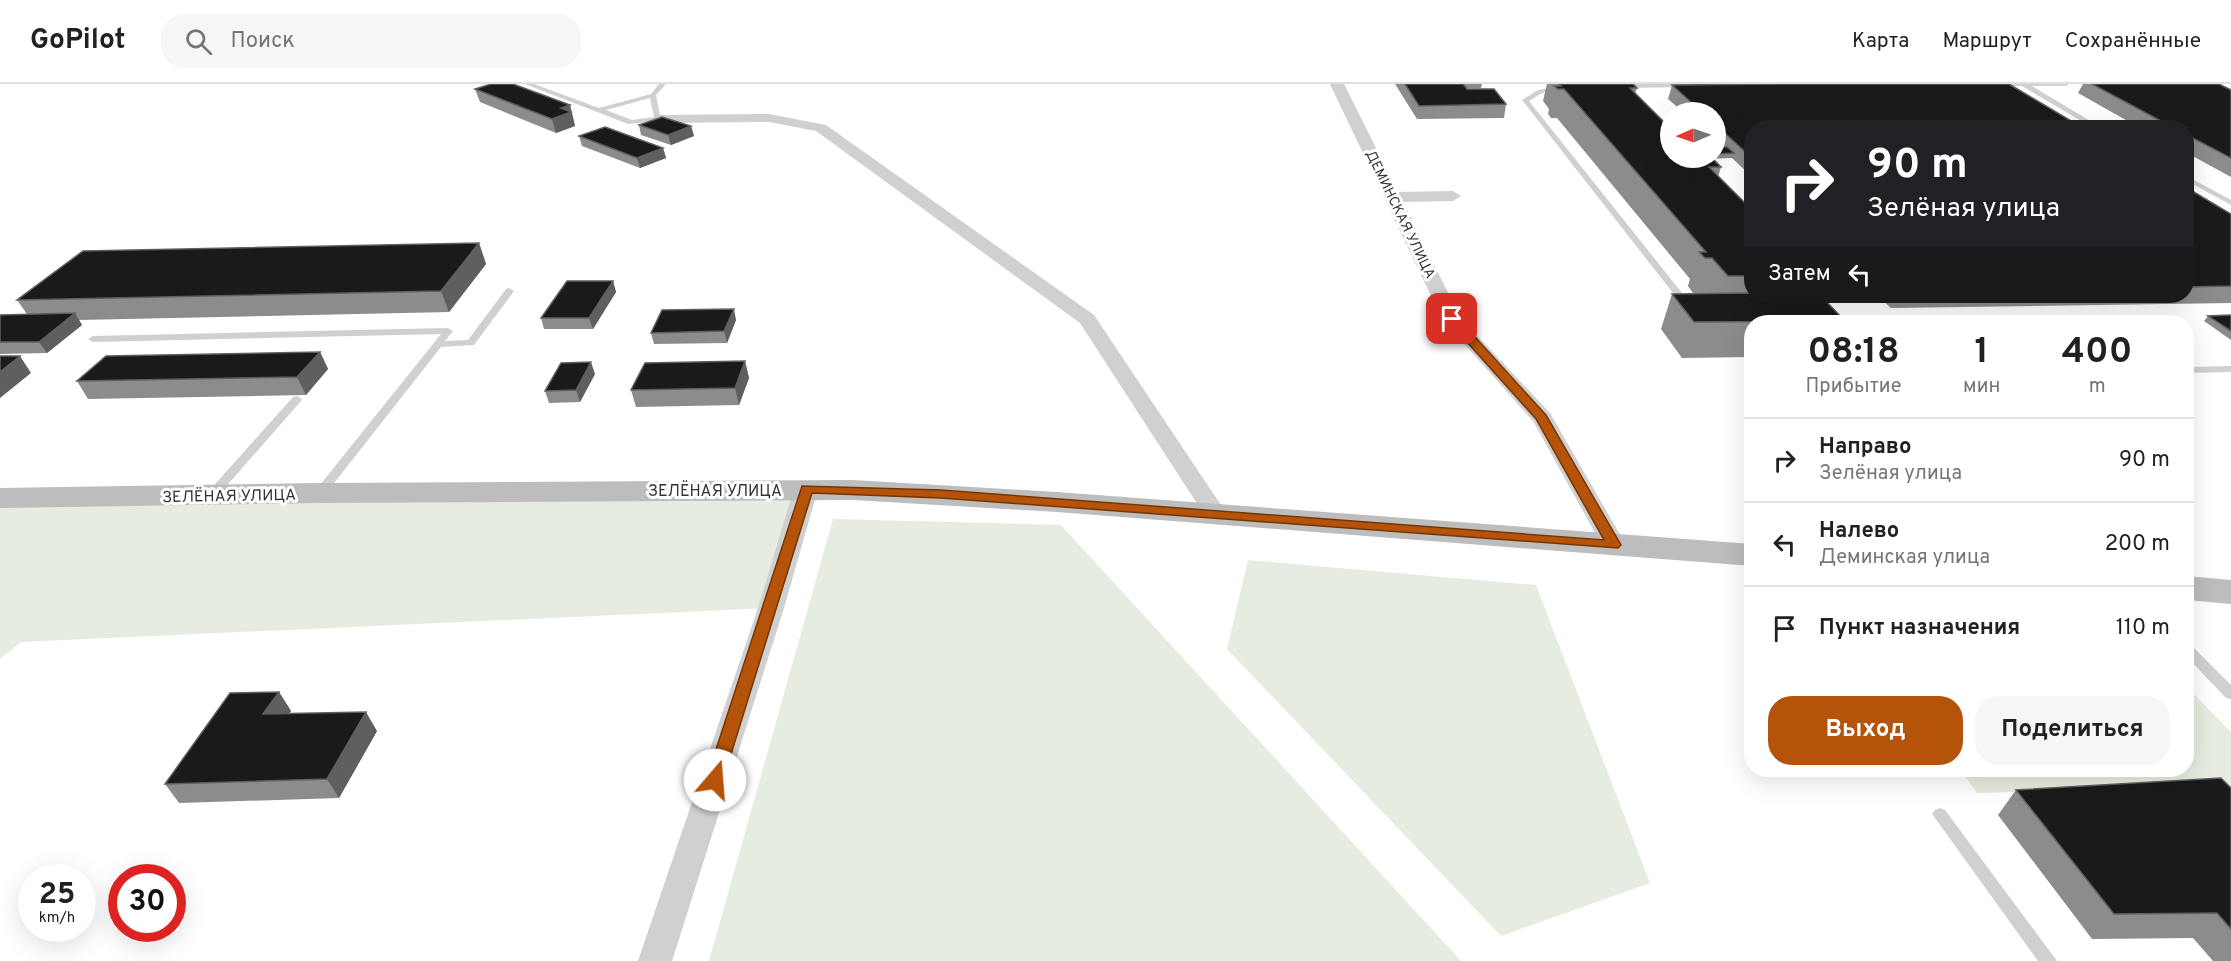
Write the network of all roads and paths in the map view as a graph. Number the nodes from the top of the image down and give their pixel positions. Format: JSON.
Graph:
{"nodes":[{"id":1,"x":528,"y":84,"type":"edge"},
{"id":2,"x":551,"y":84,"type":"edge"},
{"id":3,"x":663,"y":84,"type":"edge"},
{"id":4,"x":1337,"y":84,"type":"edge"},
{"id":5,"x":1982,"y":84,"type":"edge"},
{"id":6,"x":2024,"y":84,"type":"edge"},
{"id":7,"x":2066,"y":84,"type":"edge"},
{"id":8,"x":1605,"y":86,"type":"edge"},
{"id":9,"x":1616,"y":86,"type":"junction"},
{"id":10,"x":1699,"y":86,"type":"edge"},
{"id":11,"x":1571,"y":87,"type":"edge"},
{"id":12,"x":538,"y":88,"type":"junction"},
{"id":13,"x":1624,"y":94,"type":"edge"},
{"id":14,"x":653,"y":95,"type":"junction"},
{"id":15,"x":600,"y":110,"type":"junction"},
{"id":16,"x":658,"y":119,"type":"junction"},
{"id":17,"x":2085,"y":120,"type":"edge"},
{"id":18,"x":2194,"y":182,"type":"edge"},
{"id":19,"x":1453,"y":196,"type":"dead end"},
{"id":20,"x":1393,"y":197,"type":"junction"},
{"id":21,"x":2231,"y":203,"type":"edge"},
{"id":22,"x":509,"y":291,"type":"dead end"},
{"id":23,"x":1683,"y":300,"type":"edge"},
{"id":24,"x":93,"y":339,"type":"dead end"},
{"id":25,"x":438,"y":344,"type":"junction"},
{"id":26,"x":2231,"y":369,"type":"edge"},
{"id":27,"x":2194,"y":370,"type":"edge"},
{"id":28,"x":297,"y":399,"type":"dead end"},
{"id":29,"x":806,"y":489,"type":"junction"},
{"id":30,"x":320,"y":493,"type":"junction"},
{"id":31,"x":212,"y":495,"type":"junction"},
{"id":32,"x":0,"y":498,"type":"edge"},
{"id":33,"x":1215,"y":514,"type":"junction"},
{"id":34,"x":1614,"y":545,"type":"junction"},
{"id":35,"x":1744,"y":554,"type":"edge"},
{"id":36,"x":2194,"y":589,"type":"edge"},
{"id":37,"x":2231,"y":592,"type":"edge"},
{"id":38,"x":2194,"y":656,"type":"edge"},
{"id":39,"x":2231,"y":694,"type":"edge"},
{"id":40,"x":1940,"y":814,"type":"dead end"},
{"id":41,"x":656,"y":961,"type":"edge"},
{"id":42,"x":2048,"y":961,"type":"edge"}],
"edges":[{"from":1,"to":12,"type":"lane"},
{"from":2,"to":12,"type":"lane"},
{"from":3,"to":14,"type":"lane"},
{"from":4,"to":20,"type":"street","name":"ДЕМИНСКАЯ УЛИЦА"},
{"from":5,"to":6,"type":"lane"},
{"from":6,"to":7,"type":"lane"},
{"from":6,"to":17,"type":"lane"},
{"from":8,"to":9,"type":"lane"},
{"from":9,"to":10,"type":"lane"},
{"from":9,"to":13,"type":"lane"},
{"from":11,"to":23,"type":"lane"},
{"from":12,"to":15,"type":"lane"},
{"from":14,"to":15,"type":"lane"},
{"from":14,"to":16,"type":"lane"},
{"from":15,"to":16,"type":"lane"},
{"from":16,"to":33,"type":"street"},
{"from":18,"to":21,"type":"lane"},
{"from":19,"to":20,"type":"street"},
{"from":20,"to":34,"type":"street","name":"ДЕМИНСКАЯ УЛИЦА"},
{"from":22,"to":25,"type":"lane"},
{"from":24,"to":25,"type":"lane"},
{"from":25,"to":30,"type":"lane"},
{"from":26,"to":27,"type":"lane"},
{"from":28,"to":31,"type":"lane"},
{"from":29,"to":30,"type":"street","name":"ЗЕЛЁНАЯ УЛИЦА"},
{"from":29,"to":33,"type":"street","name":"ЗЕЛЁНАЯ УЛИЦА"},
{"from":29,"to":41,"type":"street"},
{"from":30,"to":31,"type":"street","name":"ЗЕЛЁНАЯ УЛИЦА"},
{"from":31,"to":32,"type":"street","name":"ЗЕЛЁНАЯ УЛИЦА"},
{"from":33,"to":34,"type":"street","name":"ЗЕЛЁНАЯ УЛИЦА"},
{"from":34,"to":35,"type":"street","name":"ЗЕЛЁНАЯ УЛИЦА"},
{"from":36,"to":37,"type":"street"},
{"from":38,"to":39,"type":"lane"},
{"from":40,"to":42,"type":"lane"}]}
